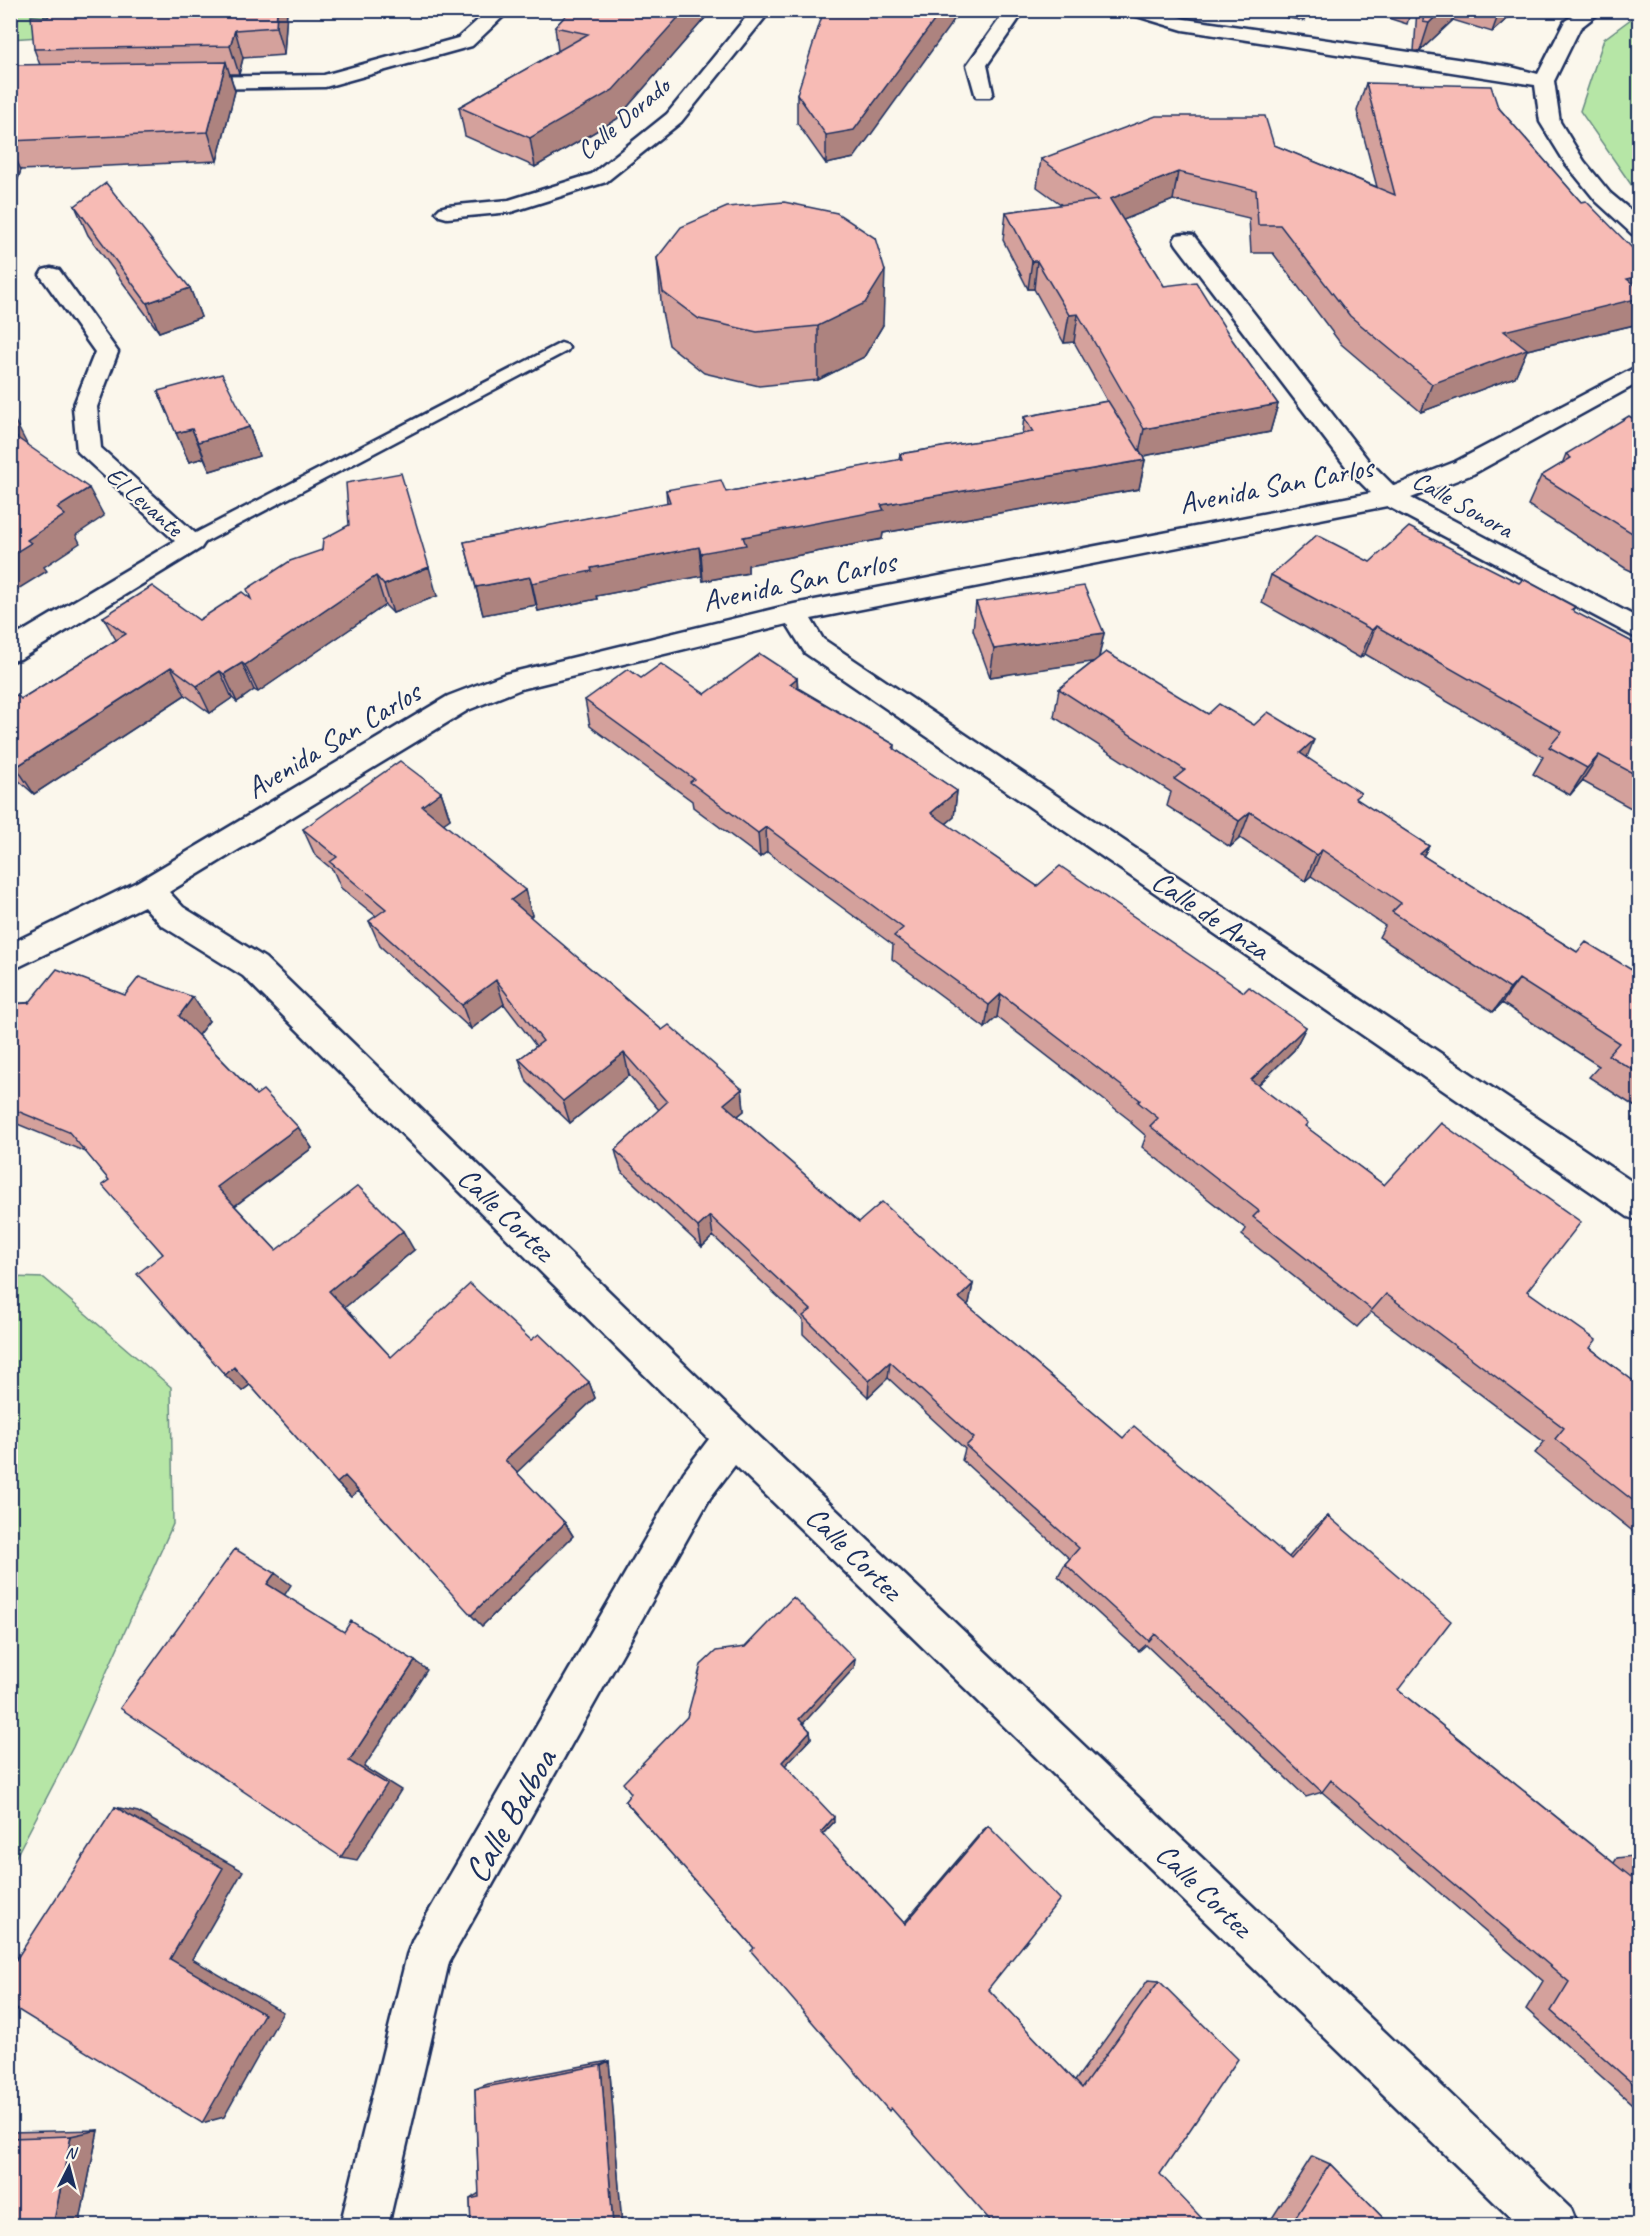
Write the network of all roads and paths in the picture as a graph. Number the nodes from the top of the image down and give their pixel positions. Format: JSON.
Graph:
{"nodes":[{"id":1,"x":501,"y":10,"type":"edge"},
{"id":2,"x":762,"y":10,"type":"edge"},
{"id":3,"x":1016,"y":10,"type":"edge"},
{"id":4,"x":1137,"y":10,"type":"edge"},
{"id":5,"x":1594,"y":10,"type":"edge"},
{"id":6,"x":1544,"y":81,"type":"junction"},
{"id":7,"x":174,"y":83,"type":"edge"},
{"id":8,"x":983,"y":93,"type":"dead end"},
{"id":9,"x":447,"y":212,"type":"dead end"},
{"id":10,"x":1640,"y":229,"type":"edge"},
{"id":11,"x":1185,"y":240,"type":"dead end"},
{"id":12,"x":51,"y":275,"type":"dead end"},
{"id":13,"x":561,"y":348,"type":"dead end"},
{"id":14,"x":1640,"y":372,"type":"edge"},
{"id":15,"x":1390,"y":497,"type":"junction"},
{"id":16,"x":192,"y":542,"type":"junction"},
{"id":17,"x":794,"y":613,"type":"junction"},
{"id":18,"x":1640,"y":631,"type":"edge"},
{"id":19,"x":10,"y":652,"type":"edge"},
{"id":20,"x":148,"y":890,"type":"junction"},
{"id":21,"x":10,"y":959,"type":"edge"},
{"id":22,"x":1640,"y":1206,"type":"edge"},
{"id":23,"x":733,"y":1437,"type":"junction"},
{"id":24,"x":364,"y":2226,"type":"edge"},
{"id":25,"x":1554,"y":2226,"type":"edge"}],
"edges":[{"from":1,"to":7,"type":"street"},
{"from":2,"to":9,"type":"street","name":"Calle Dorado"},
{"from":3,"to":8,"type":"street"},
{"from":4,"to":6,"type":"street"},
{"from":5,"to":6,"type":"street"},
{"from":6,"to":10,"type":"street"},
{"from":11,"to":15,"type":"street","name":"Calle Sonora"},
{"from":12,"to":16,"type":"street","name":"El Levante"},
{"from":13,"to":16,"type":"lane"},
{"from":14,"to":15,"type":"street","name":"Avenida San Carlos"},
{"from":15,"to":17,"type":"street","name":"Avenida San Carlos"},
{"from":15,"to":18,"type":"street","name":"Calle Sonora"},
{"from":16,"to":19,"type":"street","name":"El Levante"},
{"from":17,"to":20,"type":"street","name":"Avenida San Carlos"},
{"from":17,"to":22,"type":"street","name":"Calle de Anza"},
{"from":20,"to":21,"type":"street","name":"Avenida San Carlos"},
{"from":20,"to":23,"type":"street","name":"Calle Cortez"},
{"from":23,"to":24,"type":"street","name":"Calle Balboa"},
{"from":23,"to":25,"type":"street","name":"Calle Cortez"}]}
